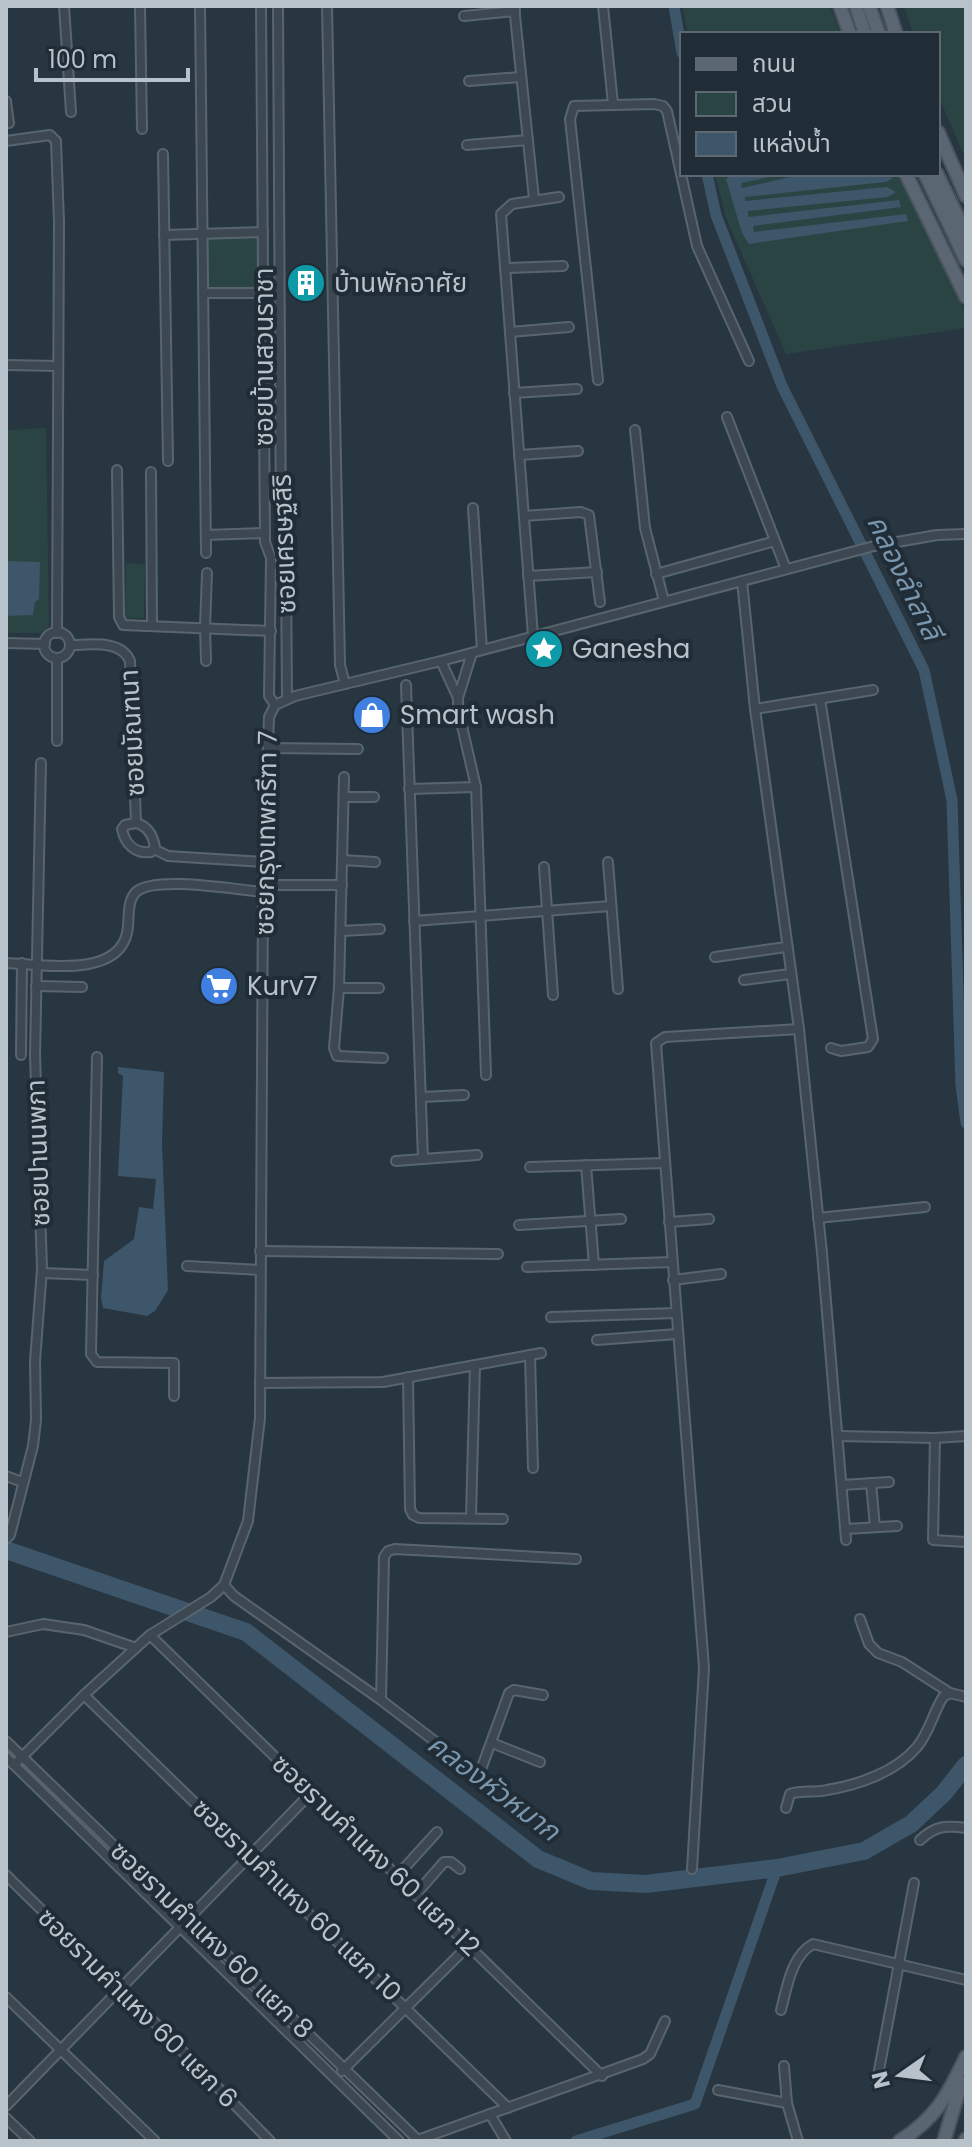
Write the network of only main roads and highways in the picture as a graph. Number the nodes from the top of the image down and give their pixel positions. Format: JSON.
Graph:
{"nodes":[{"id":1,"x":840,"y":6,"type":"edge"},
{"id":2,"x":856,"y":6,"type":"edge"},
{"id":3,"x":869,"y":6,"type":"edge"},
{"id":4,"x":887,"y":6,"type":"edge"},
{"id":5,"x":849,"y":32,"type":"edge"},
{"id":6,"x":864,"y":32,"type":"edge"},
{"id":7,"x":878,"y":32,"type":"edge"},
{"id":8,"x":895,"y":32,"type":"edge"},
{"id":9,"x":940,"y":137,"type":"edge"},
{"id":10,"x":907,"y":176,"type":"edge"},
{"id":11,"x":926,"y":176,"type":"edge"},
{"id":12,"x":938,"y":176,"type":"edge"},
{"id":13,"x":966,"y":196,"type":"edge"},
{"id":14,"x":966,"y":234,"type":"edge"},
{"id":15,"x":966,"y":260,"type":"edge"},
{"id":16,"x":966,"y":297,"type":"edge"},
{"id":17,"x":966,"y":2057,"type":"edge"},
{"id":18,"x":966,"y":2066,"type":"edge"},
{"id":19,"x":900,"y":2141,"type":"edge"},
{"id":20,"x":944,"y":2141,"type":"edge"}],
"edges":[{"from":1,"to":5,"type":"main road"},
{"from":2,"to":6,"type":"main road"},
{"from":3,"to":7,"type":"main road"},
{"from":4,"to":8,"type":"main road"},
{"from":9,"to":13,"type":"main road"},
{"from":10,"to":16,"type":"main road"},
{"from":11,"to":15,"type":"main road"},
{"from":12,"to":14,"type":"main road"},
{"from":17,"to":19,"type":"main road"},
{"from":18,"to":20,"type":"main road"}]}
